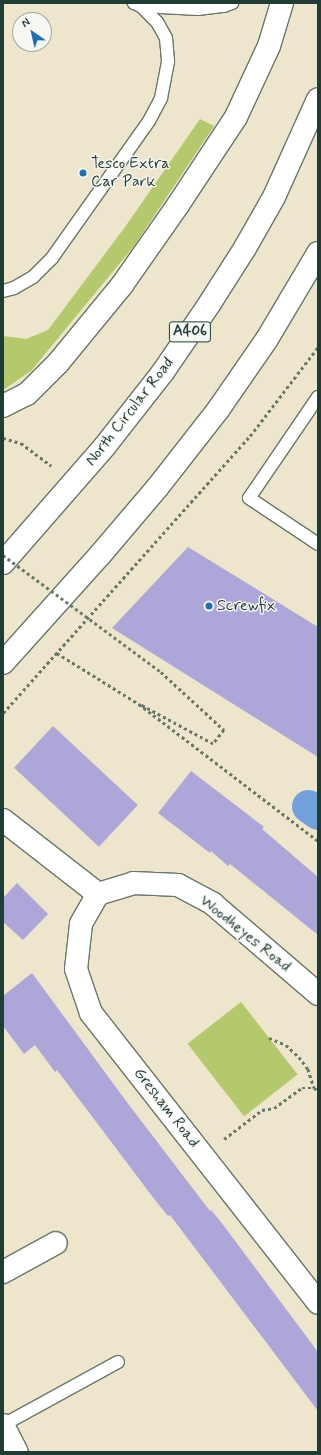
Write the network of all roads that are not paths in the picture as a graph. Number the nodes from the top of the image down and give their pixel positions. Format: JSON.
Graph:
{"nodes":[{"id":1,"x":232,"y":3,"type":"edge"},
{"id":2,"x":282,"y":3,"type":"edge"},
{"id":3,"x":137,"y":4,"type":"edge"},
{"id":4,"x":318,"y":99,"type":"edge"},
{"id":5,"x":318,"y":253,"type":"edge"},
{"id":6,"x":3,"y":291,"type":"edge"},
{"id":7,"x":318,"y":397,"type":"edge"},
{"id":8,"x":3,"y":406,"type":"edge"},
{"id":9,"x":318,"y":544,"type":"edge"},
{"id":10,"x":3,"y":563,"type":"edge"},
{"id":11,"x":3,"y":663,"type":"edge"},
{"id":12,"x":3,"y":820,"type":"edge"},
{"id":13,"x":98,"y":894,"type":"junction"},
{"id":14,"x":318,"y":994,"type":"edge"},
{"id":15,"x":56,"y":1243,"type":"dead end"},
{"id":16,"x":3,"y":1272,"type":"edge"},
{"id":17,"x":318,"y":1303,"type":"edge"},
{"id":18,"x":118,"y":1362,"type":"dead end"},
{"id":19,"x":3,"y":1425,"type":"edge"},
{"id":20,"x":17,"y":1452,"type":"edge"}],
"edges":[{"from":1,"to":3,"type":"lane"},
{"from":2,"to":8,"type":"main road"},
{"from":3,"to":6,"type":"lane"},
{"from":4,"to":10,"type":"main road","name":"North Circular Road","number":"A406"},
{"from":5,"to":11,"type":"main road"},
{"from":7,"to":9,"type":"lane"},
{"from":12,"to":13,"type":"main road"},
{"from":13,"to":14,"type":"main road","name":"Woodheyes Road"},
{"from":13,"to":17,"type":"main road","name":"Gresham Road"},
{"from":15,"to":16,"type":"main road"},
{"from":18,"to":19,"type":"lane"},
{"from":19,"to":20,"type":"main road"}]}
